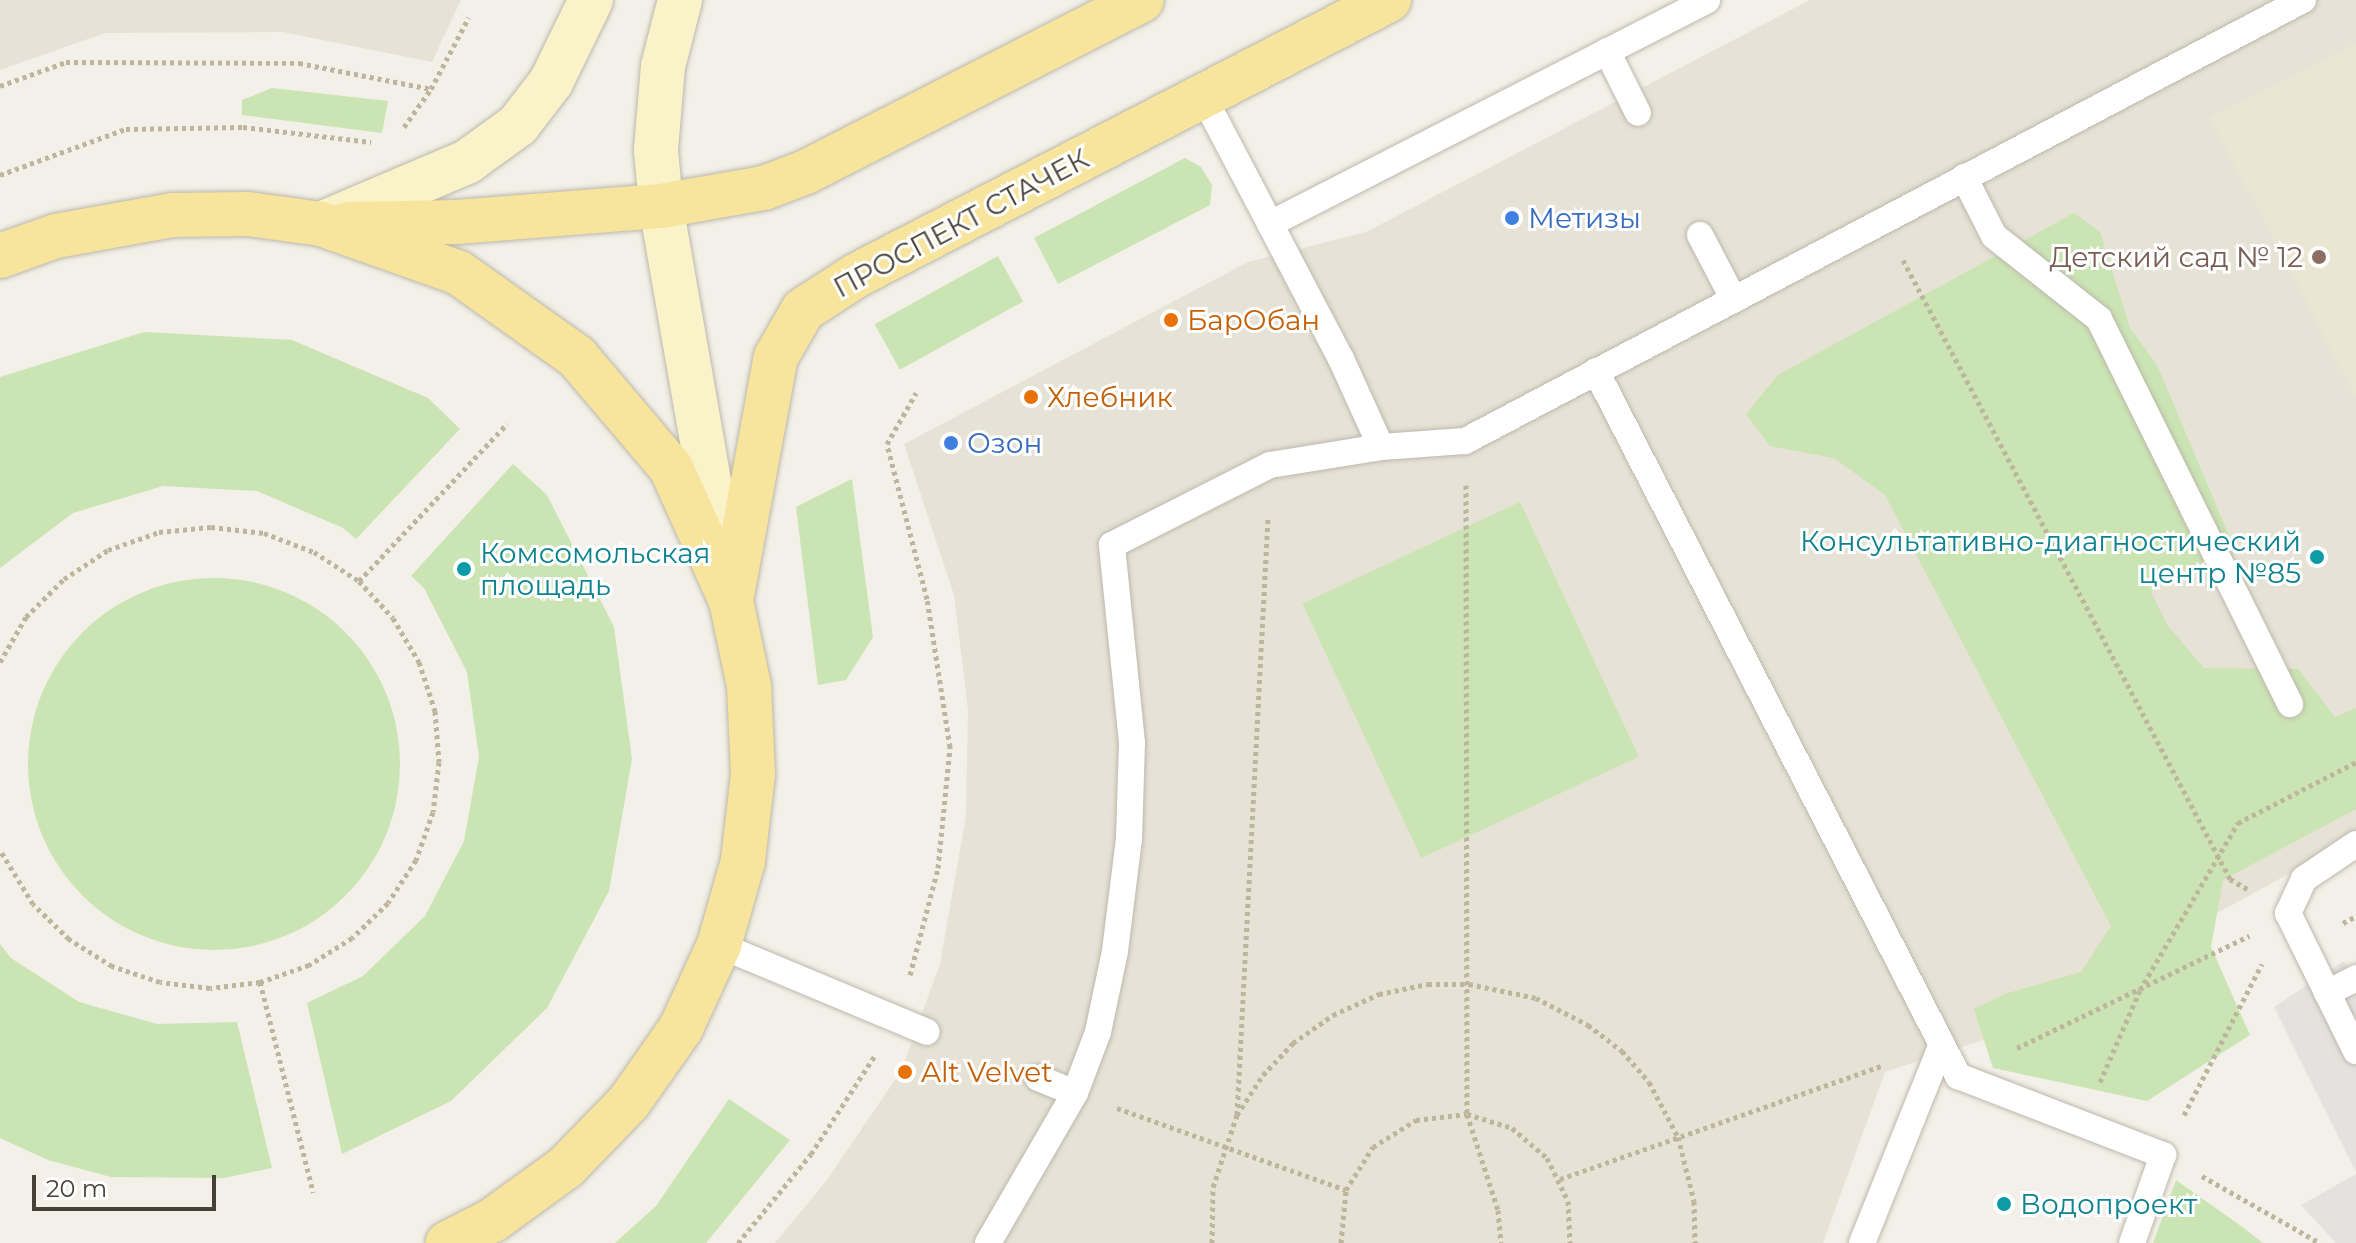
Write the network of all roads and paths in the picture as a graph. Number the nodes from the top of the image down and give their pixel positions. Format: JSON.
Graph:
{"nodes":[{"id":1,"x":591,"y":0,"type":"edge"},
{"id":2,"x":680,"y":0,"type":"edge"},
{"id":3,"x":1142,"y":0,"type":"edge"},
{"id":4,"x":1389,"y":0,"type":"edge"},
{"id":5,"x":1707,"y":0,"type":"edge"},
{"id":6,"x":2303,"y":0,"type":"edge"},
{"id":7,"x":2264,"y":8,"type":"edge"},
{"id":8,"x":469,"y":17,"type":"dead end"},
{"id":9,"x":1607,"y":51,"type":"junction"},
{"id":10,"x":0,"y":86,"type":"edge"},
{"id":11,"x":431,"y":89,"type":"junction"},
{"id":12,"x":1203,"y":96,"type":"junction"},
{"id":13,"x":1638,"y":113,"type":"dead end"},
{"id":14,"x":400,"y":133,"type":"dead end"},
{"id":15,"x":378,"y":143,"type":"dead end"},
{"id":16,"x":0,"y":175,"type":"edge"},
{"id":17,"x":1964,"y":177,"type":"junction"},
{"id":18,"x":661,"y":206,"type":"junction"},
{"id":19,"x":1882,"y":221,"type":"junction"},
{"id":20,"x":321,"y":224,"type":"junction"},
{"id":21,"x":1270,"y":224,"type":"junction"},
{"id":22,"x":1700,"y":235,"type":"dead end"},
{"id":23,"x":0,"y":256,"type":"edge"},
{"id":24,"x":1734,"y":300,"type":"junction"},
{"id":25,"x":1596,"y":371,"type":"junction"},
{"id":26,"x":916,"y":393,"type":"dead end"},
{"id":27,"x":507,"y":424,"type":"dead end"},
{"id":28,"x":1381,"y":447,"type":"junction"},
{"id":29,"x":1270,"y":465,"type":"junction"},
{"id":30,"x":1465,"y":471,"type":"dead end"},
{"id":31,"x":359,"y":581,"type":"junction"},
{"id":32,"x":731,"y":601,"type":"junction"},
{"id":33,"x":0,"y":662,"type":"edge"},
{"id":34,"x":2290,"y":704,"type":"dead end"},
{"id":35,"x":2356,"y":762,"type":"edge"},
{"id":36,"x":2356,"y":844,"type":"edge"},
{"id":37,"x":0,"y":850,"type":"edge"},
{"id":38,"x":2220,"y":858,"type":"junction"},
{"id":39,"x":2288,"y":913,"type":"junction"},
{"id":40,"x":719,"y":945,"type":"junction"},
{"id":41,"x":2223,"y":951,"type":"dead end"},
{"id":42,"x":2356,"y":978,"type":"edge"},
{"id":43,"x":260,"y":982,"type":"junction"},
{"id":44,"x":1469,"y":984,"type":"junction"},
{"id":45,"x":2140,"y":990,"type":"junction"},
{"id":46,"x":2327,"y":993,"type":"junction"},
{"id":47,"x":893,"y":1019,"type":"junction"},
{"id":48,"x":927,"y":1032,"type":"dead end"},
{"id":49,"x":1942,"y":1044,"type":"junction"},
{"id":50,"x":2356,"y":1051,"type":"edge"},
{"id":51,"x":1895,"y":1061,"type":"dead end"},
{"id":52,"x":1958,"y":1076,"type":"junction"},
{"id":53,"x":1038,"y":1078,"type":"dead end"},
{"id":54,"x":1075,"y":1093,"type":"junction"},
{"id":55,"x":1111,"y":1106,"type":"dead end"},
{"id":56,"x":1467,"y":1114,"type":"junction"},
{"id":57,"x":1237,"y":1115,"type":"junction"},
{"id":58,"x":2082,"y":1124,"type":"junction"},
{"id":59,"x":1678,"y":1137,"type":"junction"},
{"id":60,"x":1225,"y":1147,"type":"junction"},
{"id":61,"x":2163,"y":1155,"type":"junction"},
{"id":62,"x":1560,"y":1179,"type":"junction"},
{"id":63,"x":1346,"y":1190,"type":"junction"},
{"id":64,"x":313,"y":1192,"type":"dead end"},
{"id":65,"x":448,"y":1243,"type":"edge"},
{"id":66,"x":738,"y":1243,"type":"edge"},
{"id":67,"x":988,"y":1243,"type":"edge"},
{"id":68,"x":1212,"y":1243,"type":"edge"},
{"id":69,"x":1341,"y":1243,"type":"edge"},
{"id":70,"x":1501,"y":1243,"type":"edge"},
{"id":71,"x":1570,"y":1243,"type":"edge"},
{"id":72,"x":1695,"y":1243,"type":"edge"},
{"id":73,"x":1862,"y":1243,"type":"edge"},
{"id":74,"x":2132,"y":1243,"type":"edge"},
{"id":75,"x":2320,"y":1243,"type":"edge"}],
"edges":[{"from":1,"to":20,"type":"street"},
{"from":2,"to":18,"type":"street"},
{"from":3,"to":18,"type":"main road"},
{"from":4,"to":12,"type":"main road","name":"ПРОСПЕКТ СТАЧЕК"},
{"from":5,"to":9,"type":"lane"},
{"from":6,"to":7,"type":"lane"},
{"from":7,"to":17,"type":"lane"},
{"from":8,"to":11,"type":"path"},
{"from":9,"to":13,"type":"lane"},
{"from":9,"to":21,"type":"lane"},
{"from":10,"to":11,"type":"path"},
{"from":11,"to":14,"type":"path"},
{"from":12,"to":21,"type":"lane"},
{"from":12,"to":32,"type":"main road","name":"ПРОСПЕКТ СТАЧЕК"},
{"from":15,"to":16,"type":"path"},
{"from":17,"to":19,"type":"lane"},
{"from":17,"to":34,"type":"lane"},
{"from":18,"to":20,"type":"main road"},
{"from":18,"to":32,"type":"street"},
{"from":19,"to":24,"type":"lane"},
{"from":19,"to":38,"type":"path"},
{"from":20,"to":23,"type":"main road"},
{"from":20,"to":32,"type":"main road"},
{"from":21,"to":28,"type":"lane"},
{"from":22,"to":24,"type":"lane"},
{"from":24,"to":25,"type":"lane"},
{"from":25,"to":28,"type":"lane"},
{"from":25,"to":49,"type":"lane"},
{"from":26,"to":47,"type":"path"},
{"from":27,"to":31,"type":"path"},
{"from":28,"to":29,"type":"lane"},
{"from":29,"to":54,"type":"lane"},
{"from":29,"to":57,"type":"path"},
{"from":30,"to":44,"type":"path"},
{"from":31,"to":33,"type":"path"},
{"from":31,"to":43,"type":"path"},
{"from":32,"to":40,"type":"main road"},
{"from":35,"to":38,"type":"path"},
{"from":36,"to":39,"type":"lane"},
{"from":37,"to":43,"type":"path"},
{"from":38,"to":39,"type":"path"},
{"from":38,"to":45,"type":"path"},
{"from":39,"to":46,"type":"lane"},
{"from":39,"to":61,"type":"path"},
{"from":40,"to":47,"type":"lane"},
{"from":40,"to":65,"type":"main road"},
{"from":41,"to":45,"type":"path"},
{"from":42,"to":46,"type":"lane"},
{"from":43,"to":64,"type":"path"},
{"from":44,"to":56,"type":"path"},
{"from":44,"to":57,"type":"path"},
{"from":44,"to":59,"type":"path"},
{"from":45,"to":52,"type":"path"},
{"from":45,"to":58,"type":"path"},
{"from":46,"to":50,"type":"lane"},
{"from":47,"to":48,"type":"lane"},
{"from":47,"to":66,"type":"path"},
{"from":49,"to":52,"type":"lane"},
{"from":49,"to":73,"type":"lane"},
{"from":51,"to":59,"type":"path"},
{"from":52,"to":58,"type":"lane"},
{"from":53,"to":54,"type":"lane"},
{"from":54,"to":67,"type":"lane"},
{"from":55,"to":60,"type":"path"},
{"from":56,"to":62,"type":"path"},
{"from":56,"to":63,"type":"path"},
{"from":56,"to":70,"type":"path"},
{"from":57,"to":60,"type":"path"},
{"from":58,"to":61,"type":"lane"},
{"from":59,"to":62,"type":"path"},
{"from":59,"to":72,"type":"path"},
{"from":60,"to":63,"type":"path"},
{"from":60,"to":68,"type":"path"},
{"from":61,"to":74,"type":"lane"},
{"from":61,"to":75,"type":"path"},
{"from":62,"to":71,"type":"path"},
{"from":63,"to":69,"type":"path"}]}
